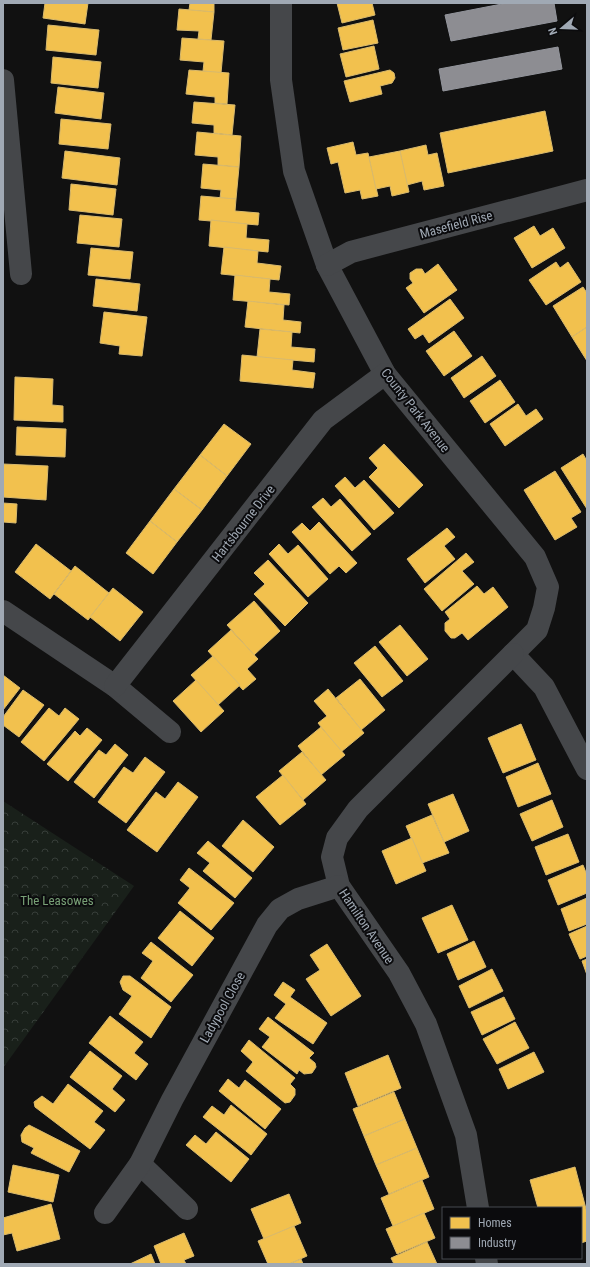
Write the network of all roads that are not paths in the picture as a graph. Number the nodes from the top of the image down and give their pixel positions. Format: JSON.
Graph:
{"nodes":[{"id":1,"x":281,"y":3,"type":"edge"},
{"id":2,"x":3,"y":80,"type":"edge"},
{"id":3,"x":587,"y":190,"type":"edge"},
{"id":4,"x":9,"y":214,"type":"edge"},
{"id":5,"x":327,"y":265,"type":"junction"},
{"id":6,"x":21,"y":274,"type":"dead end"},
{"id":7,"x":385,"y":374,"type":"junction"},
{"id":8,"x":3,"y":611,"type":"edge"},
{"id":9,"x":513,"y":654,"type":"junction"},
{"id":10,"x":115,"y":686,"type":"junction"},
{"id":11,"x":170,"y":732,"type":"dead end"},
{"id":12,"x":587,"y":769,"type":"edge"},
{"id":13,"x":339,"y":886,"type":"junction"},
{"id":14,"x":140,"y":1164,"type":"junction"},
{"id":15,"x":478,"y":1207,"type":"edge"},
{"id":16,"x":187,"y":1209,"type":"dead end"},
{"id":17,"x":105,"y":1214,"type":"dead end"}],
"edges":[{"from":1,"to":5,"type":"street","name":"County Park Avenue"},
{"from":2,"to":4,"type":"street"},
{"from":3,"to":5,"type":"street","name":"Masefield Rise"},
{"from":4,"to":6,"type":"street"},
{"from":5,"to":7,"type":"street","name":"County Park Avenue"},
{"from":7,"to":9,"type":"street","name":"County Park Avenue"},
{"from":7,"to":10,"type":"street","name":"Hartsbourne Drive"},
{"from":8,"to":10,"type":"street"},
{"from":9,"to":12,"type":"street"},
{"from":9,"to":13,"type":"street","name":"Hamilton Avenue"},
{"from":10,"to":11,"type":"street"},
{"from":13,"to":14,"type":"street","name":"Ladypool Close"},
{"from":13,"to":15,"type":"street","name":"Hamilton Avenue"},
{"from":14,"to":16,"type":"street"},
{"from":14,"to":17,"type":"street","name":"Ladypool Close"}]}
